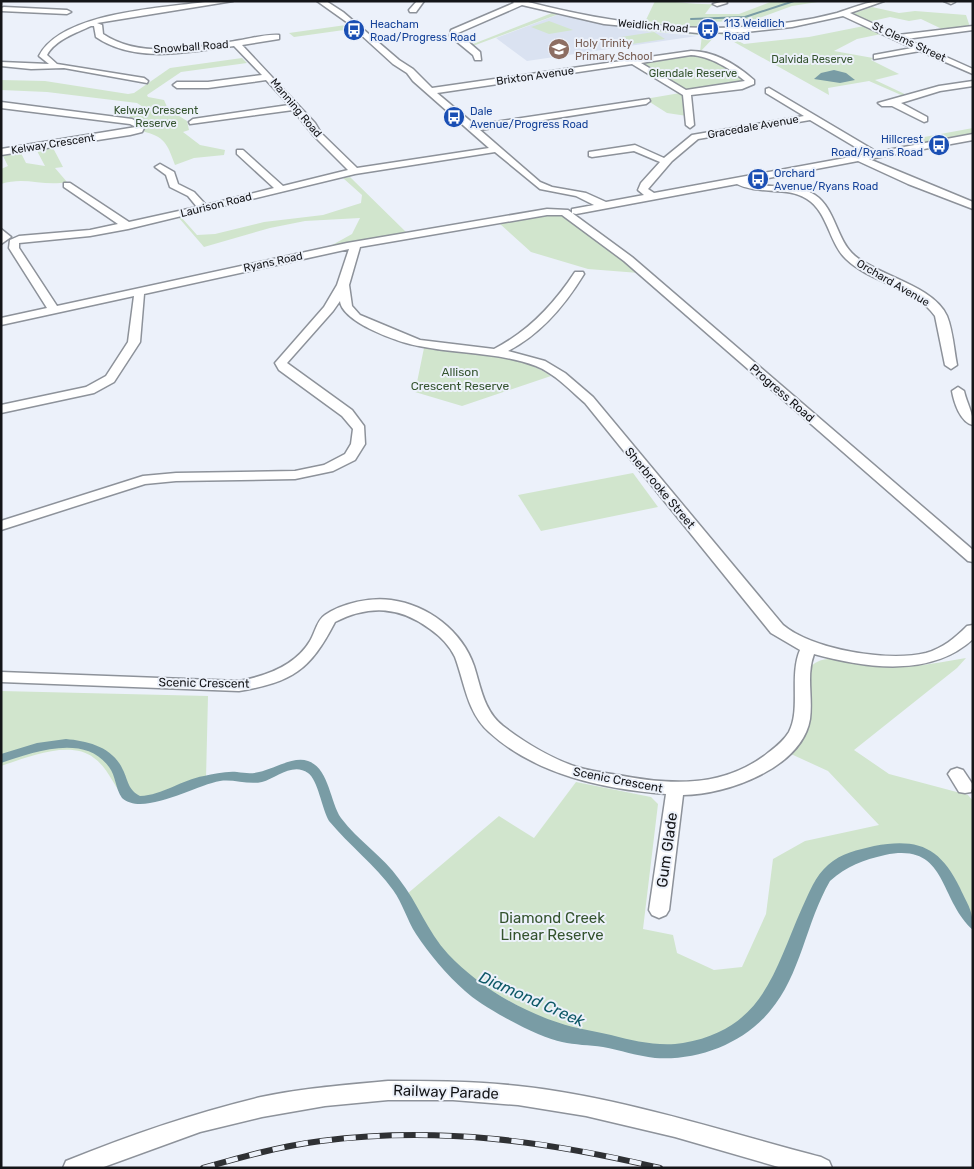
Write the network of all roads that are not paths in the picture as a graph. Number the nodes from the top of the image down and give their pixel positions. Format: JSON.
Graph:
{"nodes":[{"id":1,"x":17,"y":1,"type":"edge"},
{"id":2,"x":230,"y":1,"type":"edge"},
{"id":3,"x":320,"y":1,"type":"edge"},
{"id":4,"x":421,"y":1,"type":"edge"},
{"id":5,"x":881,"y":1,"type":"edge"},
{"id":6,"x":517,"y":2,"type":"edge"},
{"id":7,"x":846,"y":2,"type":"dead end"},
{"id":8,"x":864,"y":8,"type":"junction"},
{"id":9,"x":3,"y":10,"type":"edge"},
{"id":10,"x":413,"y":10,"type":"dead end"},
{"id":11,"x":68,"y":12,"type":"dead end"},
{"id":12,"x":845,"y":14,"type":"junction"},
{"id":13,"x":89,"y":23,"type":"junction"},
{"id":14,"x":973,"y":28,"type":"edge"},
{"id":15,"x":276,"y":37,"type":"dead end"},
{"id":16,"x":899,"y":37,"type":"junction"},
{"id":17,"x":237,"y":44,"type":"junction"},
{"id":18,"x":923,"y":48,"type":"junction"},
{"id":19,"x":877,"y":57,"type":"dead end"},
{"id":20,"x":478,"y":58,"type":"dead end"},
{"id":21,"x":633,"y":61,"type":"junction"},
{"id":22,"x":1,"y":64,"type":"edge"},
{"id":23,"x":52,"y":66,"type":"junction"},
{"id":24,"x":971,"y":70,"type":"edge"},
{"id":25,"x":269,"y":77,"type":"junction"},
{"id":26,"x":144,"y":81,"type":"dead end"},
{"id":27,"x":973,"y":83,"type":"edge"},
{"id":28,"x":178,"y":85,"type":"dead end"},
{"id":29,"x":430,"y":90,"type":"junction"},
{"id":30,"x":769,"y":91,"type":"dead end"},
{"id":31,"x":687,"y":94,"type":"junction"},
{"id":32,"x":646,"y":101,"type":"dead end"},
{"id":33,"x":882,"y":103,"type":"dead end"},
{"id":34,"x":894,"y":103,"type":"junction"},
{"id":35,"x":1,"y":105,"type":"edge"},
{"id":36,"x":296,"y":107,"type":"junction"},
{"id":37,"x":811,"y":117,"type":"junction"},
{"id":38,"x":924,"y":119,"type":"dead end"},
{"id":39,"x":193,"y":122,"type":"dead end"},
{"id":40,"x":690,"y":125,"type":"dead end"},
{"id":41,"x":474,"y":128,"type":"junction"},
{"id":42,"x":973,"y":137,"type":"edge"},
{"id":43,"x":498,"y":149,"type":"junction"},
{"id":44,"x":1,"y":152,"type":"edge"},
{"id":45,"x":240,"y":152,"type":"dead end"},
{"id":46,"x":592,"y":154,"type":"dead end"},
{"id":47,"x":874,"y":155,"type":"junction"},
{"id":48,"x":858,"y":158,"type":"junction"},
{"id":49,"x":667,"y":161,"type":"junction"},
{"id":50,"x":160,"y":167,"type":"dead end"},
{"id":51,"x":355,"y":172,"type":"junction"},
{"id":52,"x":737,"y":180,"type":"junction"},
{"id":53,"x":67,"y":185,"type":"dead end"},
{"id":54,"x":281,"y":189,"type":"junction"},
{"id":55,"x":649,"y":195,"type":"junction"},
{"id":56,"x":601,"y":203,"type":"junction"},
{"id":57,"x":973,"y":206,"type":"edge"},
{"id":58,"x":204,"y":209,"type":"junction"},
{"id":59,"x":569,"y":210,"type":"junction"},
{"id":60,"x":128,"y":226,"type":"junction"},
{"id":61,"x":355,"y":246,"type":"junction"},
{"id":62,"x":580,"y":274,"type":"dead end"},
{"id":63,"x":343,"y":285,"type":"junction"},
{"id":64,"x":138,"y":297,"type":"junction"},
{"id":65,"x":54,"y":310,"type":"junction"},
{"id":66,"x":1,"y":322,"type":"edge"},
{"id":67,"x":496,"y":353,"type":"junction"},
{"id":68,"x":951,"y":365,"type":"dead end"},
{"id":69,"x":957,"y":391,"type":"dead end"},
{"id":70,"x":1,"y":409,"type":"edge"},
{"id":71,"x":973,"y":421,"type":"edge"},
{"id":72,"x":1,"y":526,"type":"edge"},
{"id":73,"x":973,"y":558,"type":"edge"},
{"id":74,"x":973,"y":630,"type":"edge"},
{"id":75,"x":808,"y":649,"type":"junction"},
{"id":76,"x":1,"y":677,"type":"edge"},
{"id":77,"x":675,"y":790,"type":"junction"},
{"id":78,"x":659,"y":910,"type":"dead end"},
{"id":79,"x":818,"y":1167,"type":"edge"},
{"id":80,"x":74,"y":1168,"type":"edge"}],
"edges":[{"from":1,"to":9,"type":"street"},
{"from":2,"to":13,"type":"street"},
{"from":3,"to":29,"type":"street"},
{"from":4,"to":10,"type":"street"},
{"from":5,"to":8,"type":"street","name":"Weidlich Road"},
{"from":6,"to":12,"type":"street","name":"Weidlich Road"},
{"from":6,"to":20,"type":"street"},
{"from":7,"to":8,"type":"street","name":"St Clems Street"},
{"from":8,"to":12,"type":"street","name":"Weidlich Road"},
{"from":9,"to":11,"type":"street"},
{"from":12,"to":16,"type":"street","name":"St Clems Street"},
{"from":13,"to":17,"type":"street","name":"Snowball Road"},
{"from":13,"to":23,"type":"street"},
{"from":14,"to":16,"type":"street"},
{"from":15,"to":17,"type":"street","name":"Snowball Road"},
{"from":16,"to":18,"type":"street","name":"St Clems Street"},
{"from":17,"to":25,"type":"street","name":"Manning Road"},
{"from":18,"to":19,"type":"street"},
{"from":18,"to":24,"type":"street","name":"St Clems Street"},
{"from":21,"to":29,"type":"street","name":"Brixton Avenue"},
{"from":21,"to":31,"type":"street"},
{"from":21,"to":31,"type":"street","name":"Brixton Avenue"},
{"from":22,"to":23,"type":"street"},
{"from":23,"to":26,"type":"street"},
{"from":25,"to":28,"type":"street"},
{"from":25,"to":36,"type":"street","name":"Manning Road"},
{"from":27,"to":34,"type":"street"},
{"from":29,"to":41,"type":"street"},
{"from":30,"to":37,"type":"street"},
{"from":31,"to":40,"type":"street"},
{"from":32,"to":41,"type":"street"},
{"from":33,"to":34,"type":"street"},
{"from":34,"to":38,"type":"street"},
{"from":35,"to":44,"type":"street","name":"Kelway Crescent"},
{"from":36,"to":39,"type":"street"},
{"from":36,"to":51,"type":"street","name":"Manning Road"},
{"from":37,"to":47,"type":"street"},
{"from":37,"to":49,"type":"street","name":"Gracedale Avenue"},
{"from":41,"to":43,"type":"street"},
{"from":42,"to":47,"type":"street","name":"Ryans Road"},
{"from":43,"to":51,"type":"street","name":"Laurison Road"},
{"from":43,"to":56,"type":"street"},
{"from":45,"to":54,"type":"street"},
{"from":46,"to":49,"type":"street"},
{"from":47,"to":48,"type":"street","name":"Ryans Road"},
{"from":48,"to":52,"type":"street","name":"Ryans Road"},
{"from":48,"to":57,"type":"street"},
{"from":49,"to":55,"type":"street"},
{"from":50,"to":58,"type":"street"},
{"from":51,"to":54,"type":"street","name":"Laurison Road"},
{"from":52,"to":55,"type":"street","name":"Ryans Road"},
{"from":52,"to":68,"type":"street","name":"Orchard Avenue"},
{"from":53,"to":60,"type":"street"},
{"from":54,"to":58,"type":"street","name":"Laurison Road"},
{"from":55,"to":56,"type":"street","name":"Ryans Road"},
{"from":56,"to":59,"type":"street","name":"Ryans Road"},
{"from":58,"to":60,"type":"street","name":"Laurison Road"},
{"from":59,"to":61,"type":"street","name":"Ryans Road"},
{"from":59,"to":73,"type":"street","name":"Progress Road"},
{"from":60,"to":65,"type":"street","name":"Laurison Road"},
{"from":61,"to":63,"type":"street"},
{"from":61,"to":64,"type":"street","name":"Ryans Road"},
{"from":62,"to":67,"type":"street"},
{"from":63,"to":67,"type":"street","name":"Sherbrooke Street"},
{"from":63,"to":72,"type":"street"},
{"from":64,"to":65,"type":"street"},
{"from":64,"to":70,"type":"street"},
{"from":65,"to":66,"type":"street"},
{"from":67,"to":75,"type":"street","name":"Sherbrooke Street"},
{"from":69,"to":71,"type":"street"},
{"from":74,"to":75,"type":"street"},
{"from":75,"to":77,"type":"street","name":"Scenic Crescent"},
{"from":76,"to":77,"type":"street","name":"Scenic Crescent"},
{"from":77,"to":78,"type":"street","name":"Gum Glade"},
{"from":79,"to":80,"type":"street","name":"Railway Parade"}]}
